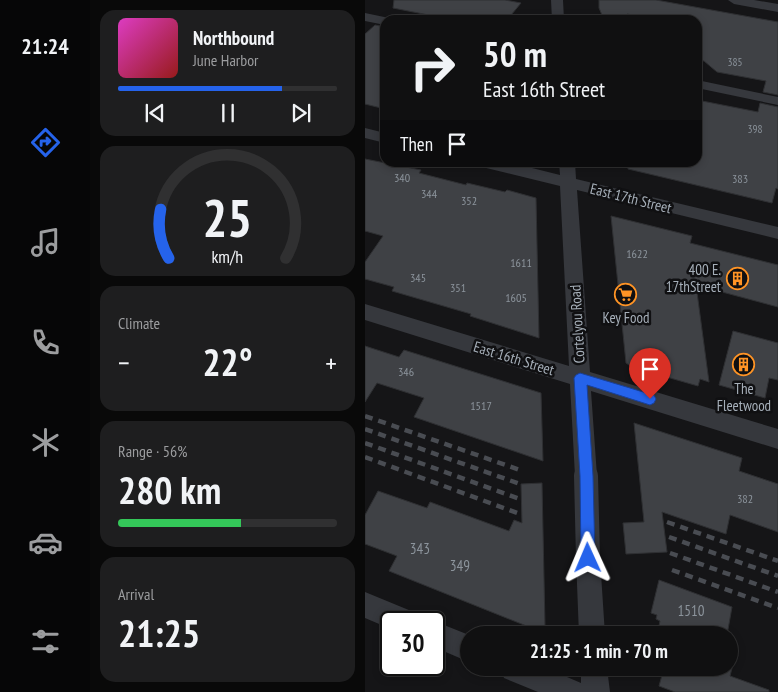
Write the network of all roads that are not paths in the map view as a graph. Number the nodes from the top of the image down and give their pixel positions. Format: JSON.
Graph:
{"nodes":[{"id":1,"x":557,"y":0,"type":"edge"},
{"id":2,"x":734,"y":0,"type":"edge"},
{"id":3,"x":778,"y":8,"type":"edge"},
{"id":4,"x":558,"y":15,"type":"edge"},
{"id":5,"x":365,"y":17,"type":"edge"},
{"id":6,"x":380,"y":20,"type":"edge"},
{"id":7,"x":702,"y":85,"type":"edge"},
{"id":8,"x":778,"y":100,"type":"edge"},
{"id":9,"x":365,"y":133,"type":"edge"},
{"id":10,"x":380,"y":137,"type":"edge"},
{"id":11,"x":506,"y":167,"type":"edge"},
{"id":12,"x":567,"y":167,"type":"edge"},
{"id":13,"x":568,"y":182,"type":"junction"},
{"id":14,"x":778,"y":233,"type":"edge"},
{"id":15,"x":365,"y":312,"type":"edge"},
{"id":16,"x":580,"y":378,"type":"junction"},
{"id":17,"x":778,"y":439,"type":"edge"},
{"id":18,"x":365,"y":605,"type":"edge"},
{"id":19,"x":380,"y":611,"type":"edge"},
{"id":20,"x":592,"y":626,"type":"edge"},
{"id":21,"x":445,"y":638,"type":"edge"},
{"id":22,"x":460,"y":644,"type":"edge"},
{"id":23,"x":533,"y":676,"type":"edge"},
{"id":24,"x":595,"y":676,"type":"edge"},
{"id":25,"x":571,"y":692,"type":"edge"},
{"id":26,"x":596,"y":692,"type":"edge"}],
"edges":[{"from":1,"to":4,"type":"street"},
{"from":2,"to":3,"type":"street"},
{"from":5,"to":6,"type":"street"},
{"from":7,"to":8,"type":"street"},
{"from":9,"to":10,"type":"street"},
{"from":11,"to":13,"type":"street","name":"East 17th Street"},
{"from":12,"to":13,"type":"street","name":"Cortelyou Road"},
{"from":13,"to":14,"type":"street","name":"East 17th Street"},
{"from":13,"to":16,"type":"street","name":"Cortelyou Road"},
{"from":15,"to":16,"type":"street","name":"East 16th Street"},
{"from":16,"to":17,"type":"street","name":"East 16th Street"},
{"from":16,"to":20,"type":"street","name":"Cortelyou Road","bridge":true},
{"from":18,"to":19,"type":"street"},
{"from":21,"to":22,"type":"street"},
{"from":23,"to":25,"type":"street"},
{"from":24,"to":26,"type":"street"}]}
